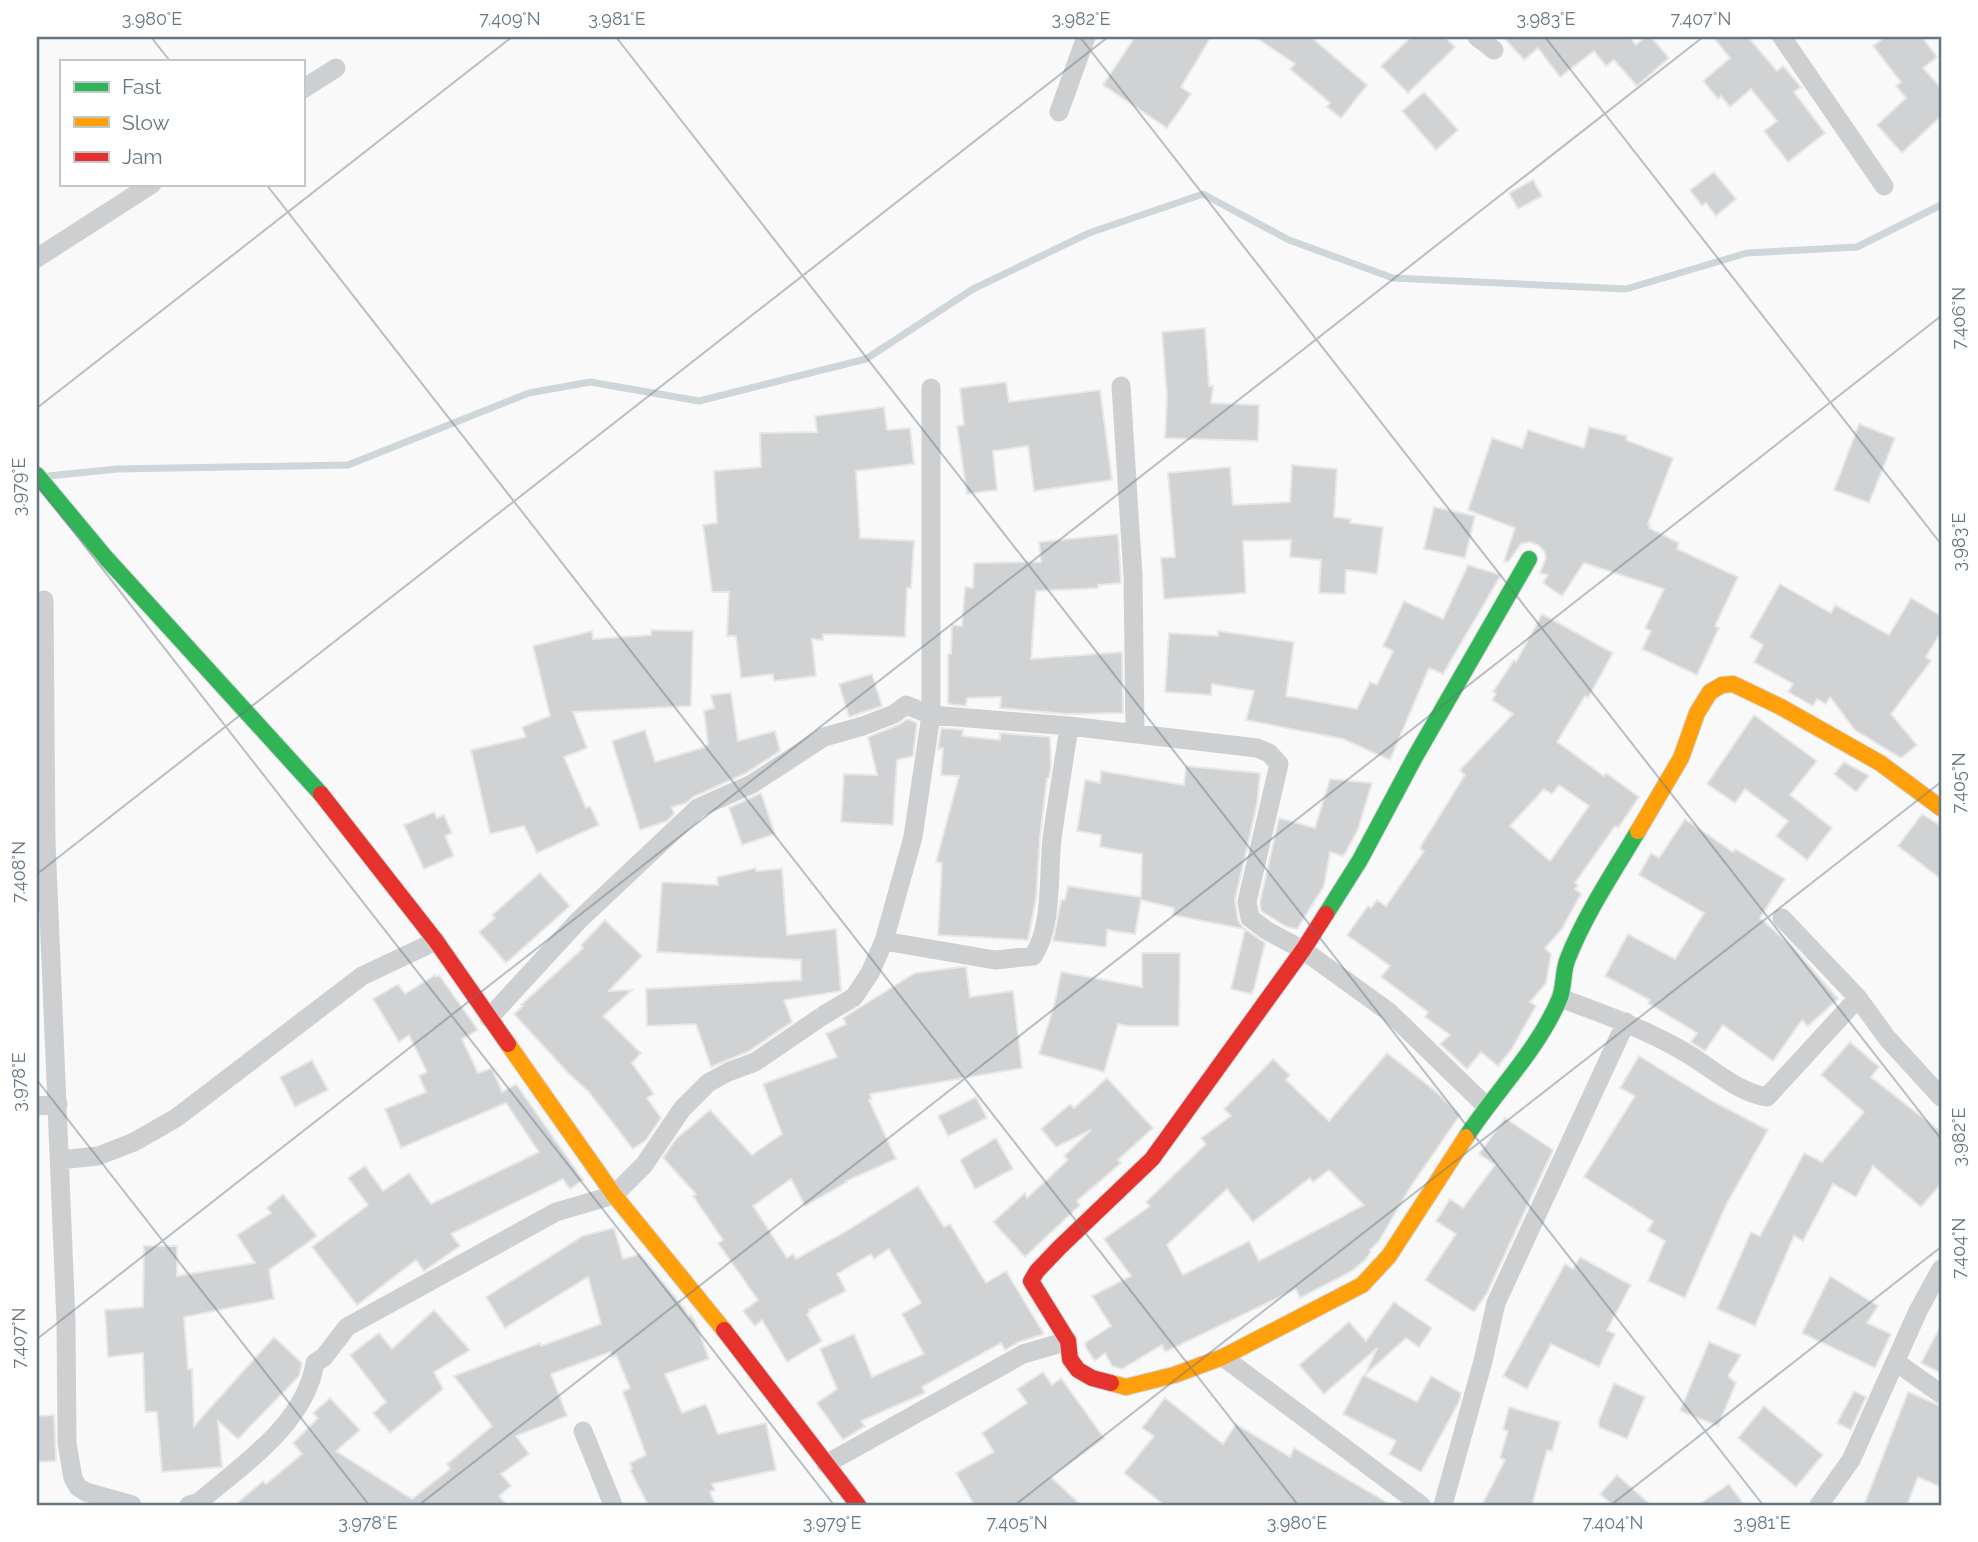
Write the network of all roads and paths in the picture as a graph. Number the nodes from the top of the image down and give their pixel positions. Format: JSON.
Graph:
{"nodes":[{"id":1,"x":1086,"y":37,"type":"edge"},
{"id":2,"x":1477,"y":37,"type":"edge"},
{"id":3,"x":1782,"y":37,"type":"edge"},
{"id":4,"x":1494,"y":50,"type":"dead end"},
{"id":5,"x":336,"y":68,"type":"dead end"},
{"id":6,"x":304,"y":88,"type":"edge"},
{"id":7,"x":1059,"y":112,"type":"dead end"},
{"id":8,"x":149,"y":186,"type":"edge"},
{"id":9,"x":1884,"y":186,"type":"dead end"},
{"id":10,"x":37,"y":258,"type":"edge"},
{"id":11,"x":1121,"y":386,"type":"dead end"},
{"id":12,"x":931,"y":388,"type":"dead end"},
{"id":13,"x":37,"y":475,"type":"edge"},
{"id":14,"x":1529,"y":559,"type":"dead end"},
{"id":15,"x":44,"y":600,"type":"dead end"},
{"id":16,"x":931,"y":715,"type":"junction"},
{"id":17,"x":1069,"y":726,"type":"junction"},
{"id":18,"x":1135,"y":732,"type":"junction"},
{"id":19,"x":1941,"y":808,"type":"edge"},
{"id":20,"x":1782,"y":918,"type":"dead end"},
{"id":21,"x":436,"y":940,"type":"junction"},
{"id":22,"x":884,"y":941,"type":"junction"},
{"id":23,"x":1303,"y":950,"type":"junction"},
{"id":24,"x":1560,"y":998,"type":"junction"},
{"id":25,"x":1858,"y":998,"type":"junction"},
{"id":26,"x":489,"y":1018,"type":"junction"},
{"id":27,"x":1626,"y":1022,"type":"junction"},
{"id":28,"x":1941,"y":1097,"type":"edge"},
{"id":29,"x":58,"y":1104,"type":"junction"},
{"id":30,"x":37,"y":1106,"type":"edge"},
{"id":31,"x":1486,"y":1106,"type":"junction"},
{"id":32,"x":60,"y":1160,"type":"junction"},
{"id":33,"x":614,"y":1195,"type":"junction"},
{"id":34,"x":1941,"y":1269,"type":"edge"},
{"id":35,"x":1069,"y":1341,"type":"junction"},
{"id":36,"x":1223,"y":1357,"type":"junction"},
{"id":37,"x":1896,"y":1362,"type":"junction"},
{"id":38,"x":1941,"y":1394,"type":"edge"},
{"id":39,"x":583,"y":1432,"type":"dead end"},
{"id":40,"x":826,"y":1464,"type":"junction"},
{"id":41,"x":132,"y":1505,"type":"edge"},
{"id":42,"x":190,"y":1505,"type":"edge"},
{"id":43,"x":613,"y":1505,"type":"edge"},
{"id":44,"x":858,"y":1505,"type":"edge"},
{"id":45,"x":1421,"y":1505,"type":"edge"},
{"id":46,"x":1443,"y":1505,"type":"edge"},
{"id":47,"x":1819,"y":1505,"type":"edge"}],
"edges":[{"from":1,"to":7,"type":"street"},
{"from":2,"to":4,"type":"street"},
{"from":3,"to":9,"type":"street"},
{"from":5,"to":6,"type":"street"},
{"from":8,"to":10,"type":"street"},
{"from":11,"to":18,"type":"street"},
{"from":12,"to":16,"type":"street"},
{"from":13,"to":21,"type":"street"},
{"from":14,"to":23,"type":"street"},
{"from":15,"to":29,"type":"street"},
{"from":16,"to":17,"type":"street"},
{"from":16,"to":22,"type":"street"},
{"from":16,"to":26,"type":"street"},
{"from":17,"to":18,"type":"street"},
{"from":17,"to":22,"type":"street"},
{"from":18,"to":23,"type":"street"},
{"from":19,"to":24,"type":"street"},
{"from":20,"to":25,"type":"street"},
{"from":21,"to":26,"type":"street"},
{"from":21,"to":32,"type":"street"},
{"from":22,"to":33,"type":"street"},
{"from":23,"to":31,"type":"street"},
{"from":23,"to":35,"type":"street"},
{"from":24,"to":27,"type":"street"},
{"from":24,"to":31,"type":"street"},
{"from":25,"to":27,"type":"street"},
{"from":25,"to":28,"type":"street"},
{"from":26,"to":33,"type":"street"},
{"from":27,"to":46,"type":"street"},
{"from":29,"to":30,"type":"street"},
{"from":29,"to":32,"type":"street"},
{"from":31,"to":36,"type":"street"},
{"from":32,"to":41,"type":"street"},
{"from":33,"to":40,"type":"street"},
{"from":33,"to":42,"type":"street"},
{"from":34,"to":37,"type":"street"},
{"from":35,"to":36,"type":"street"},
{"from":35,"to":40,"type":"street"},
{"from":36,"to":45,"type":"street"},
{"from":37,"to":38,"type":"street"},
{"from":37,"to":47,"type":"street"},
{"from":39,"to":43,"type":"street"},
{"from":40,"to":44,"type":"street"}]}
